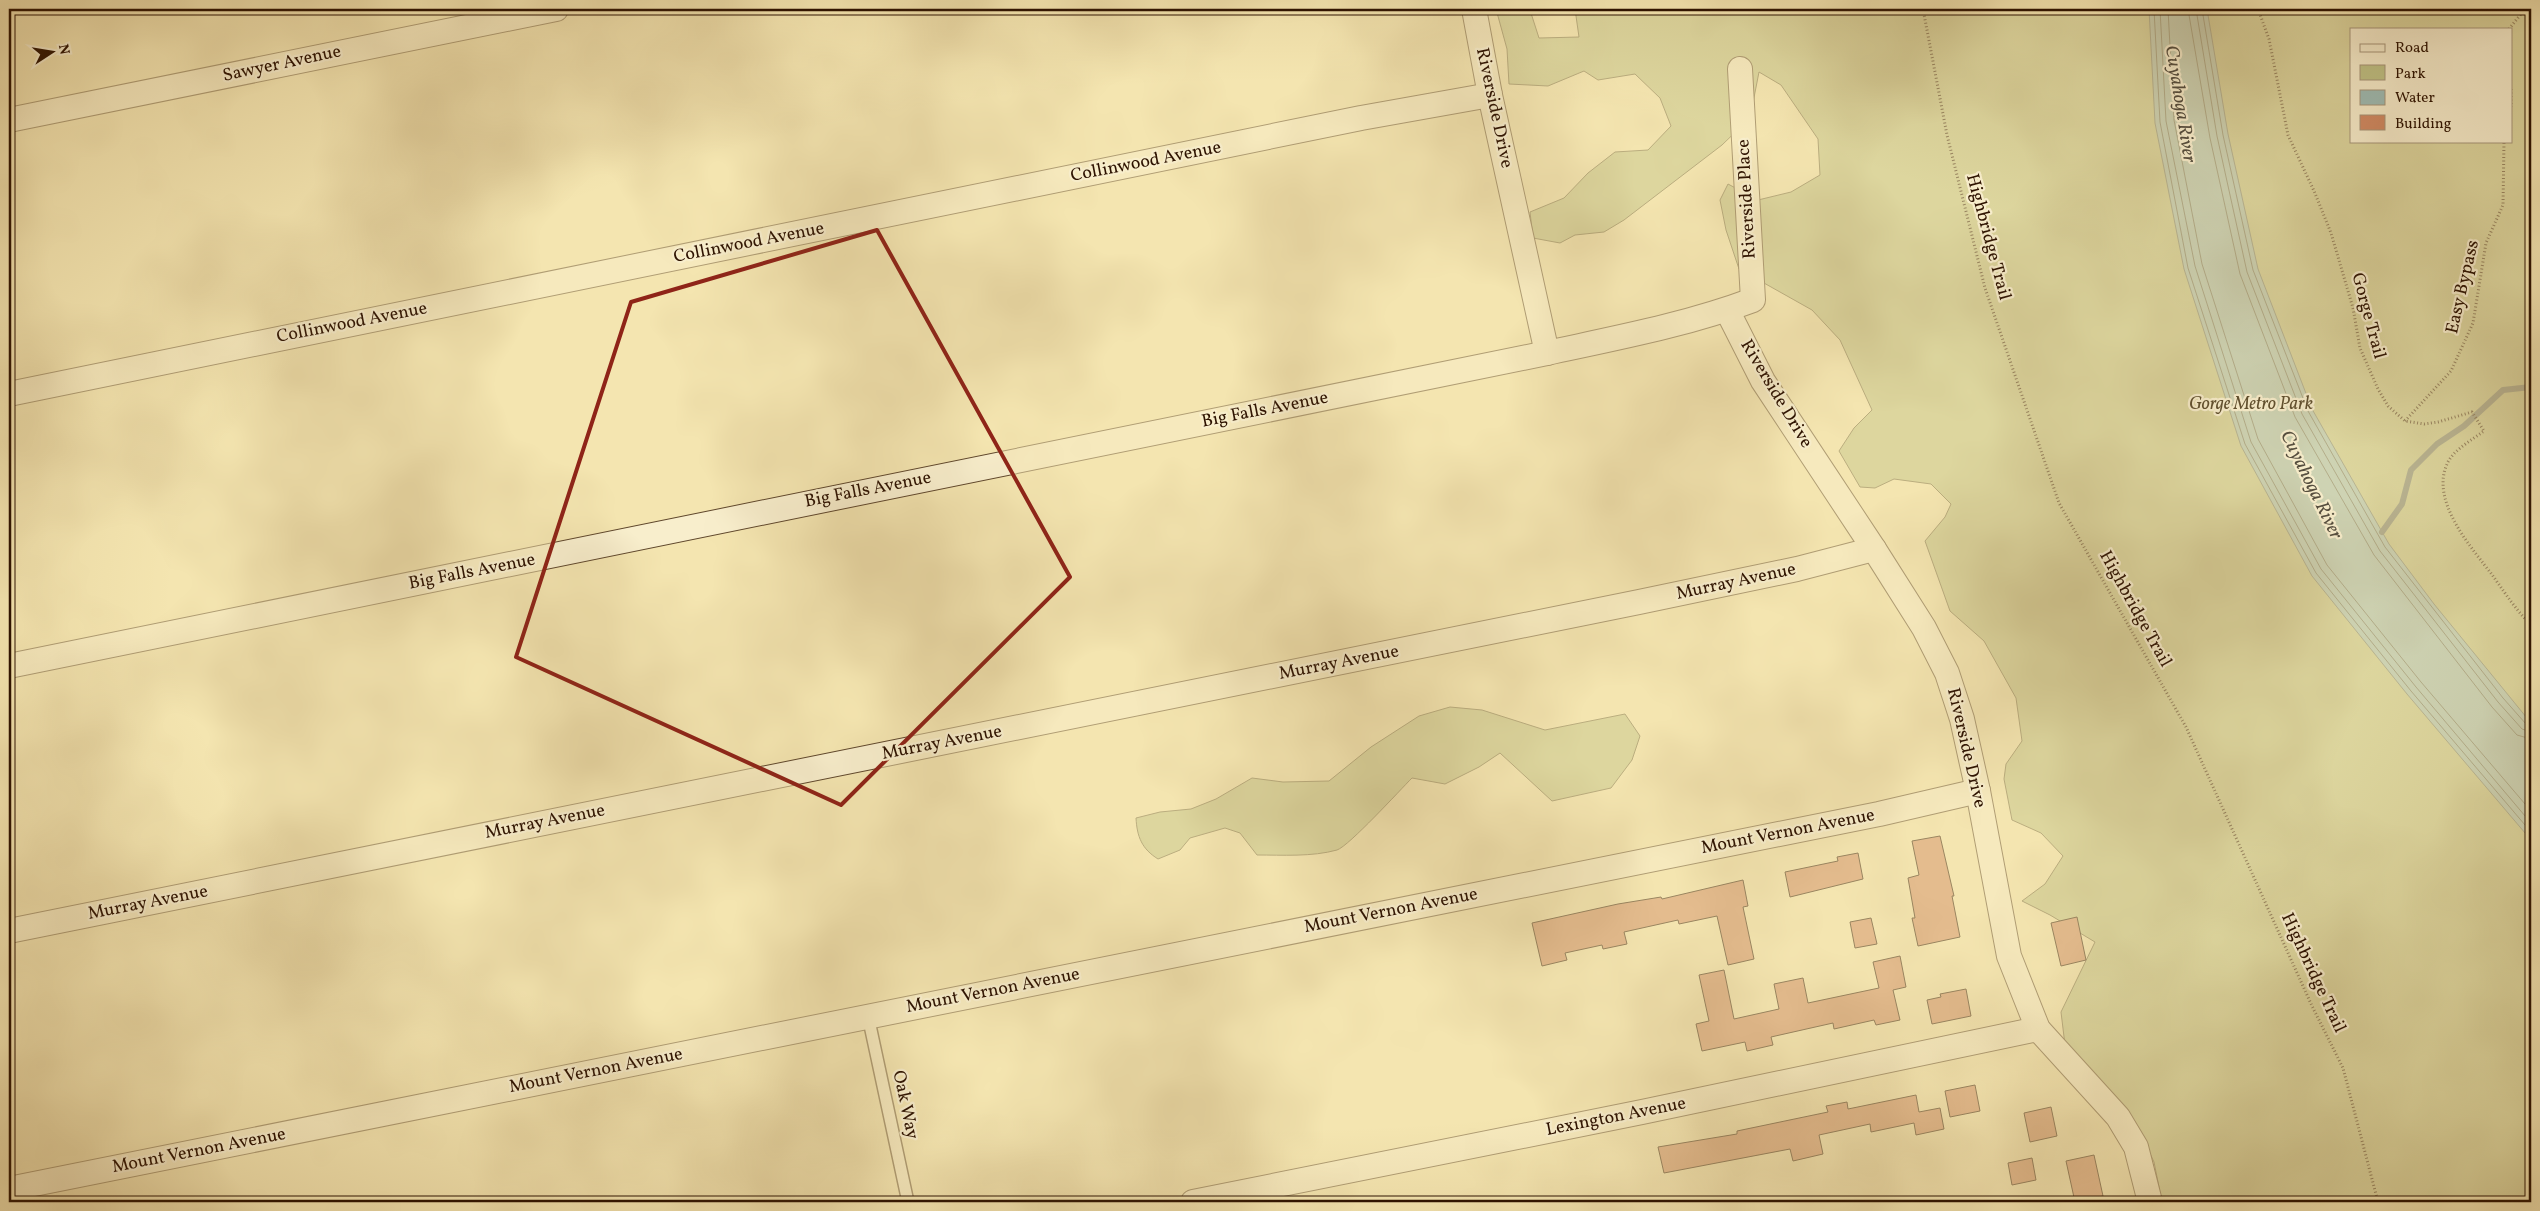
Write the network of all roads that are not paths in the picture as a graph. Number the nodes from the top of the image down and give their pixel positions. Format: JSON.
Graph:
{"nodes":[{"id":1,"x":556,"y":9,"type":"edge"},
{"id":2,"x":1474,"y":9,"type":"edge"},
{"id":3,"x":1740,"y":69,"type":"dead end"},
{"id":4,"x":1490,"y":95,"type":"junction"},
{"id":5,"x":9,"y":120,"type":"edge"},
{"id":6,"x":1727,"y":310,"type":"junction"},
{"id":7,"x":1547,"y":353,"type":"junction"},
{"id":8,"x":9,"y":394,"type":"edge"},
{"id":9,"x":1874,"y":549,"type":"junction"},
{"id":10,"x":9,"y":666,"type":"edge"},
{"id":11,"x":1978,"y":791,"type":"junction"},
{"id":12,"x":9,"y":931,"type":"edge"},
{"id":13,"x":868,"y":1016,"type":"junction"},
{"id":14,"x":2038,"y":1028,"type":"junction"},
{"id":15,"x":9,"y":1189,"type":"edge"},
{"id":16,"x":908,"y":1202,"type":"edge"},
{"id":17,"x":1193,"y":1202,"type":"edge"},
{"id":18,"x":2150,"y":1202,"type":"edge"}],
"edges":[{"from":1,"to":5,"type":"street","name":"Sawyer Avenue"},
{"from":2,"to":4,"type":"street","name":"Riverside Drive"},
{"from":3,"to":6,"type":"street","name":"Riverside Place"},
{"from":4,"to":7,"type":"street","name":"Riverside Drive"},
{"from":4,"to":8,"type":"street","name":"Collinwood Avenue"},
{"from":6,"to":7,"type":"street","name":"Big Falls Avenue"},
{"from":6,"to":9,"type":"street","name":"Riverside Drive"},
{"from":7,"to":10,"type":"street","name":"Big Falls Avenue"},
{"from":9,"to":11,"type":"street","name":"Riverside Drive"},
{"from":9,"to":12,"type":"street","name":"Murray Avenue"},
{"from":11,"to":13,"type":"street","name":"Mount Vernon Avenue"},
{"from":11,"to":14,"type":"street","name":"Riverside Drive"},
{"from":13,"to":15,"type":"street","name":"Mount Vernon Avenue"},
{"from":13,"to":16,"type":"lane","name":"Oak Way"},
{"from":14,"to":17,"type":"street","name":"Lexington Avenue"},
{"from":14,"to":18,"type":"street","name":"Riverside Drive"}]}
